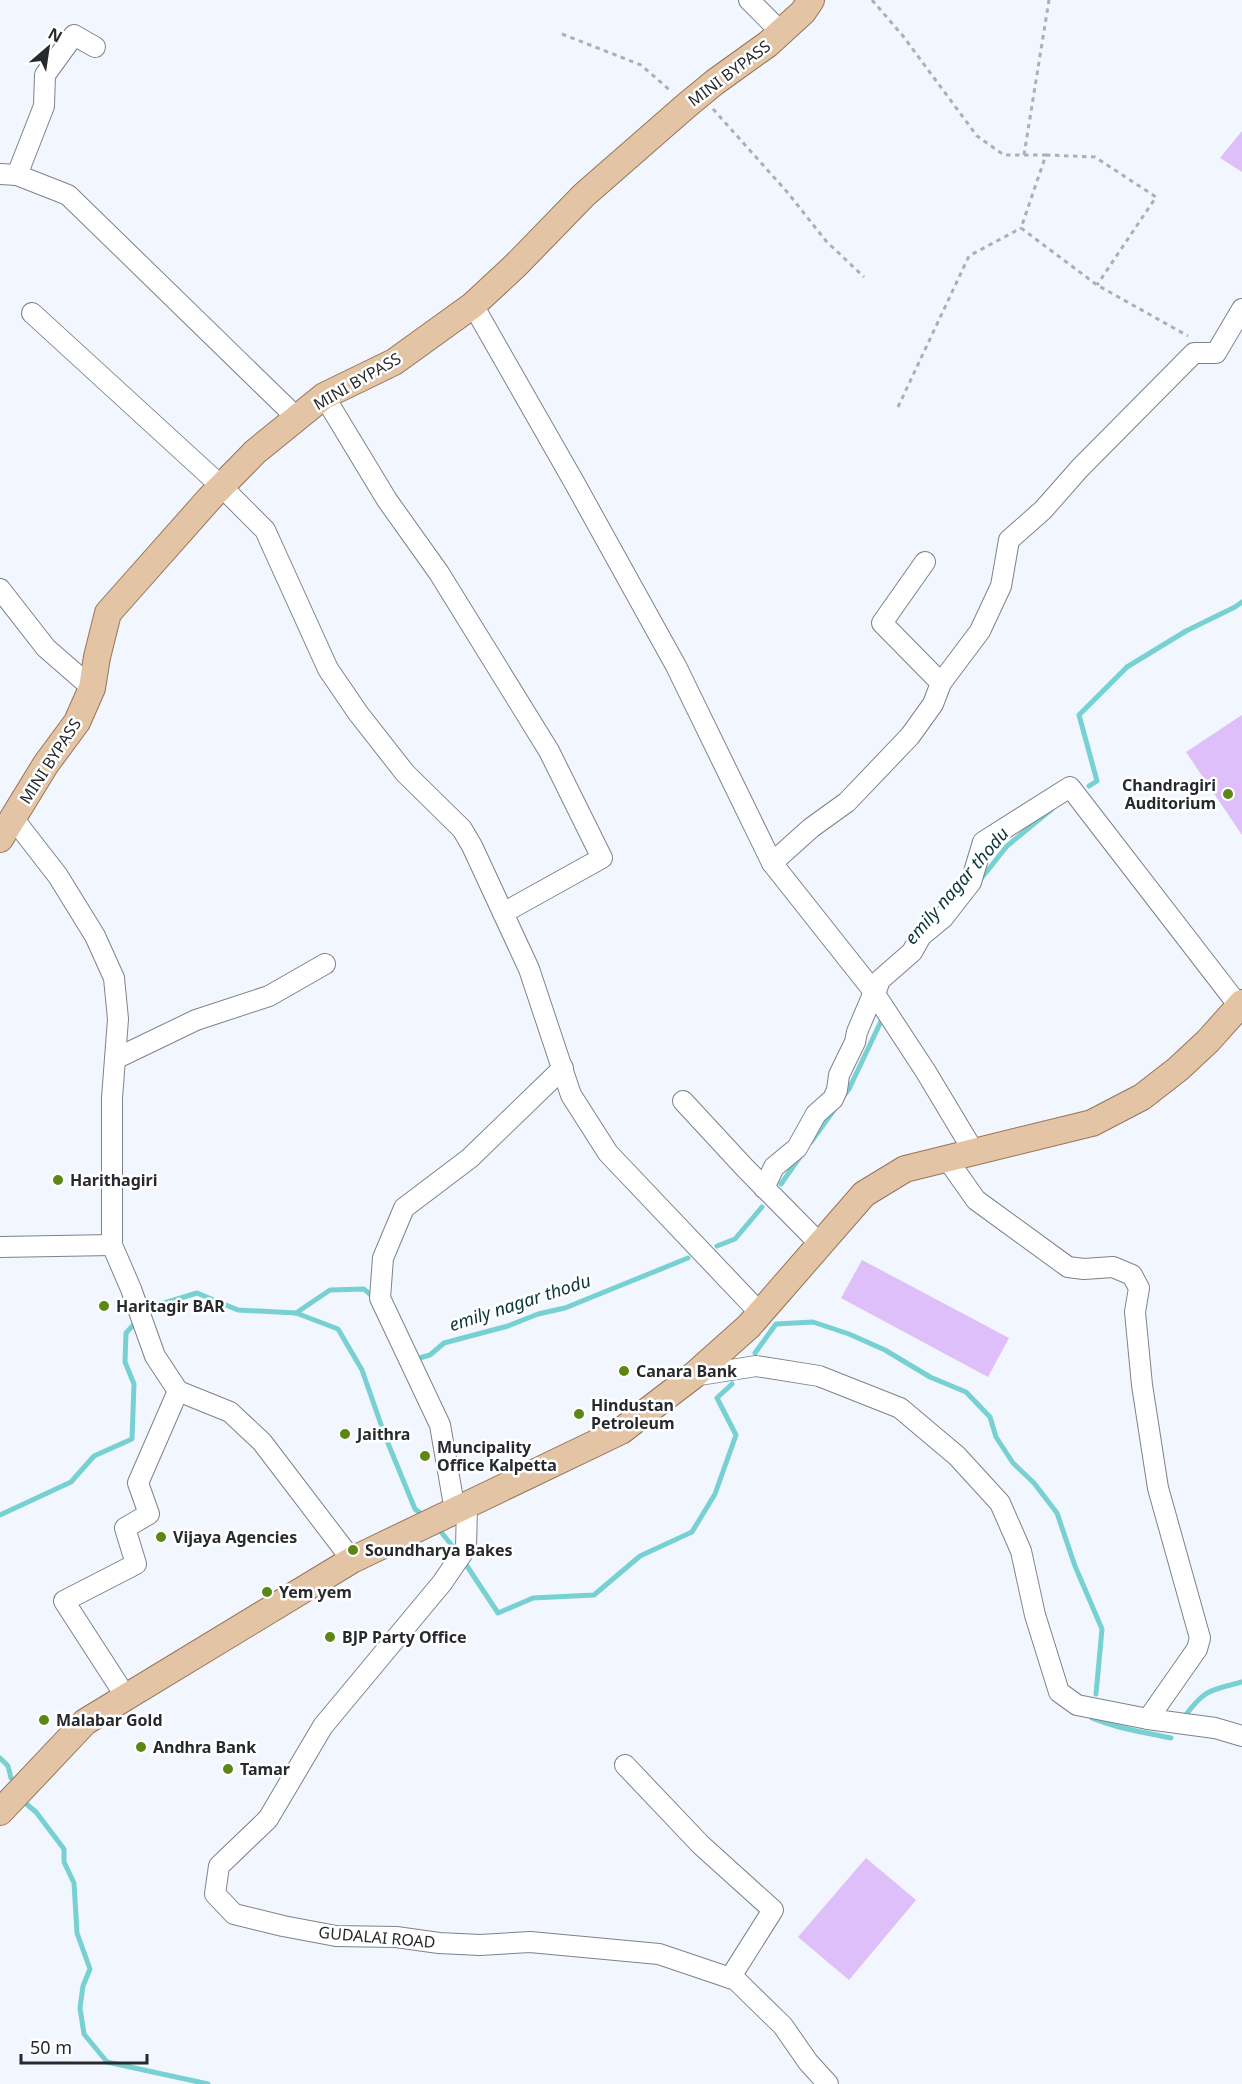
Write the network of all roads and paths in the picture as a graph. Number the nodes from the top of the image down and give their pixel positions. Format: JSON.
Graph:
{"nodes":[{"id":1,"x":749,"y":0,"type":"edge"},
{"id":2,"x":811,"y":0,"type":"edge"},
{"id":3,"x":872,"y":0,"type":"edge"},
{"id":4,"x":1049,"y":0,"type":"edge"},
{"id":5,"x":781,"y":32,"type":"junction"},
{"id":6,"x":562,"y":34,"type":"dead end"},
{"id":7,"x":95,"y":47,"type":"dead end"},
{"id":8,"x":693,"y":99,"type":"junction"},
{"id":9,"x":1024,"y":155,"type":"junction"},
{"id":10,"x":1046,"y":155,"type":"junction"},
{"id":11,"x":8,"y":175,"type":"edge"},
{"id":12,"x":1021,"y":228,"type":"junction"},
{"id":13,"x":864,"y":277,"type":"dead end"},
{"id":14,"x":1098,"y":285,"type":"junction"},
{"id":15,"x":473,"y":305,"type":"junction"},
{"id":16,"x":1242,"y":309,"type":"edge"},
{"id":17,"x":32,"y":313,"type":"dead end"},
{"id":18,"x":1216,"y":353,"type":"junction"},
{"id":19,"x":324,"y":396,"type":"junction"},
{"id":20,"x":898,"y":407,"type":"dead end"},
{"id":21,"x":297,"y":418,"type":"junction"},
{"id":22,"x":221,"y":486,"type":"junction"},
{"id":23,"x":926,"y":562,"type":"dead end"},
{"id":24,"x":0,"y":589,"type":"edge"},
{"id":25,"x":941,"y":683,"type":"junction"},
{"id":26,"x":92,"y":688,"type":"junction"},
{"id":27,"x":7,"y":829,"type":"edge"},
{"id":28,"x":772,"y":863,"type":"junction"},
{"id":29,"x":503,"y":913,"type":"junction"},
{"id":30,"x":325,"y":964,"type":"dead end"},
{"id":31,"x":874,"y":993,"type":"junction"},
{"id":32,"x":1241,"y":1004,"type":"edge"},
{"id":33,"x":115,"y":1059,"type":"junction"},
{"id":34,"x":563,"y":1068,"type":"junction"},
{"id":35,"x":683,"y":1101,"type":"dead end"},
{"id":36,"x":974,"y":1152,"type":"junction"},
{"id":37,"x":947,"y":1159,"type":"junction"},
{"id":38,"x":764,"y":1188,"type":"junction"},
{"id":39,"x":820,"y":1244,"type":"junction"},
{"id":40,"x":112,"y":1245,"type":"junction"},
{"id":41,"x":0,"y":1247,"type":"edge"},
{"id":42,"x":760,"y":1313,"type":"junction"},
{"id":43,"x":693,"y":1376,"type":"junction"},
{"id":44,"x":178,"y":1391,"type":"junction"},
{"id":45,"x":446,"y":1515,"type":"junction"},
{"id":46,"x":352,"y":1560,"type":"junction"},
{"id":47,"x":126,"y":1697,"type":"junction"},
{"id":48,"x":1148,"y":1719,"type":"junction"},
{"id":49,"x":1242,"y":1737,"type":"edge"},
{"id":50,"x":625,"y":1765,"type":"dead end"},
{"id":51,"x":0,"y":1812,"type":"edge"},
{"id":52,"x":730,"y":1978,"type":"junction"},
{"id":53,"x":828,"y":2084,"type":"edge"}],
"edges":[{"from":1,"to":5,"type":"street"},
{"from":2,"to":5,"type":"main road","name":"MINI BYPASS"},
{"from":3,"to":9,"type":"path"},
{"from":4,"to":9,"type":"path"},
{"from":5,"to":8,"type":"main road","name":"MINI BYPASS"},
{"from":6,"to":8,"type":"path"},
{"from":7,"to":11,"type":"street"},
{"from":8,"to":13,"type":"path"},
{"from":8,"to":15,"type":"main road","name":"MINI BYPASS"},
{"from":9,"to":10,"type":"path"},
{"from":10,"to":12,"type":"path"},
{"from":10,"to":14,"type":"path"},
{"from":11,"to":21,"type":"street"},
{"from":12,"to":14,"type":"path"},
{"from":12,"to":20,"type":"path"},
{"from":14,"to":18,"type":"path"},
{"from":15,"to":19,"type":"main road","name":"MINI BYPASS"},
{"from":15,"to":28,"type":"street"},
{"from":16,"to":18,"type":"street"},
{"from":17,"to":22,"type":"street"},
{"from":18,"to":25,"type":"street"},
{"from":19,"to":21,"type":"main road","name":"MINI BYPASS"},
{"from":19,"to":29,"type":"street"},
{"from":21,"to":22,"type":"main road","name":"MINI BYPASS"},
{"from":22,"to":26,"type":"main road","name":"MINI BYPASS"},
{"from":22,"to":29,"type":"street"},
{"from":23,"to":25,"type":"street"},
{"from":24,"to":26,"type":"street"},
{"from":25,"to":28,"type":"street"},
{"from":26,"to":27,"type":"main road","name":"MINI BYPASS"},
{"from":27,"to":33,"type":"street"},
{"from":28,"to":31,"type":"street"},
{"from":29,"to":34,"type":"street"},
{"from":30,"to":33,"type":"street"},
{"from":31,"to":32,"type":"street"},
{"from":31,"to":36,"type":"street"},
{"from":31,"to":38,"type":"street"},
{"from":32,"to":36,"type":"main road"},
{"from":33,"to":40,"type":"street"},
{"from":34,"to":42,"type":"street"},
{"from":34,"to":45,"type":"street"},
{"from":35,"to":38,"type":"street"},
{"from":36,"to":37,"type":"main road"},
{"from":37,"to":39,"type":"main road"},
{"from":37,"to":48,"type":"street"},
{"from":38,"to":39,"type":"street"},
{"from":39,"to":42,"type":"main road"},
{"from":40,"to":41,"type":"street"},
{"from":40,"to":44,"type":"street"},
{"from":42,"to":43,"type":"main road"},
{"from":43,"to":45,"type":"main road"},
{"from":43,"to":48,"type":"street"},
{"from":44,"to":46,"type":"street"},
{"from":44,"to":47,"type":"street"},
{"from":45,"to":46,"type":"main road"},
{"from":45,"to":52,"type":"street","name":"GUDALAI ROAD"},
{"from":46,"to":47,"type":"main road"},
{"from":47,"to":51,"type":"main road"},
{"from":48,"to":49,"type":"street"},
{"from":50,"to":52,"type":"street"},
{"from":52,"to":53,"type":"street","name":"GUDALAI ROAD"}]}
